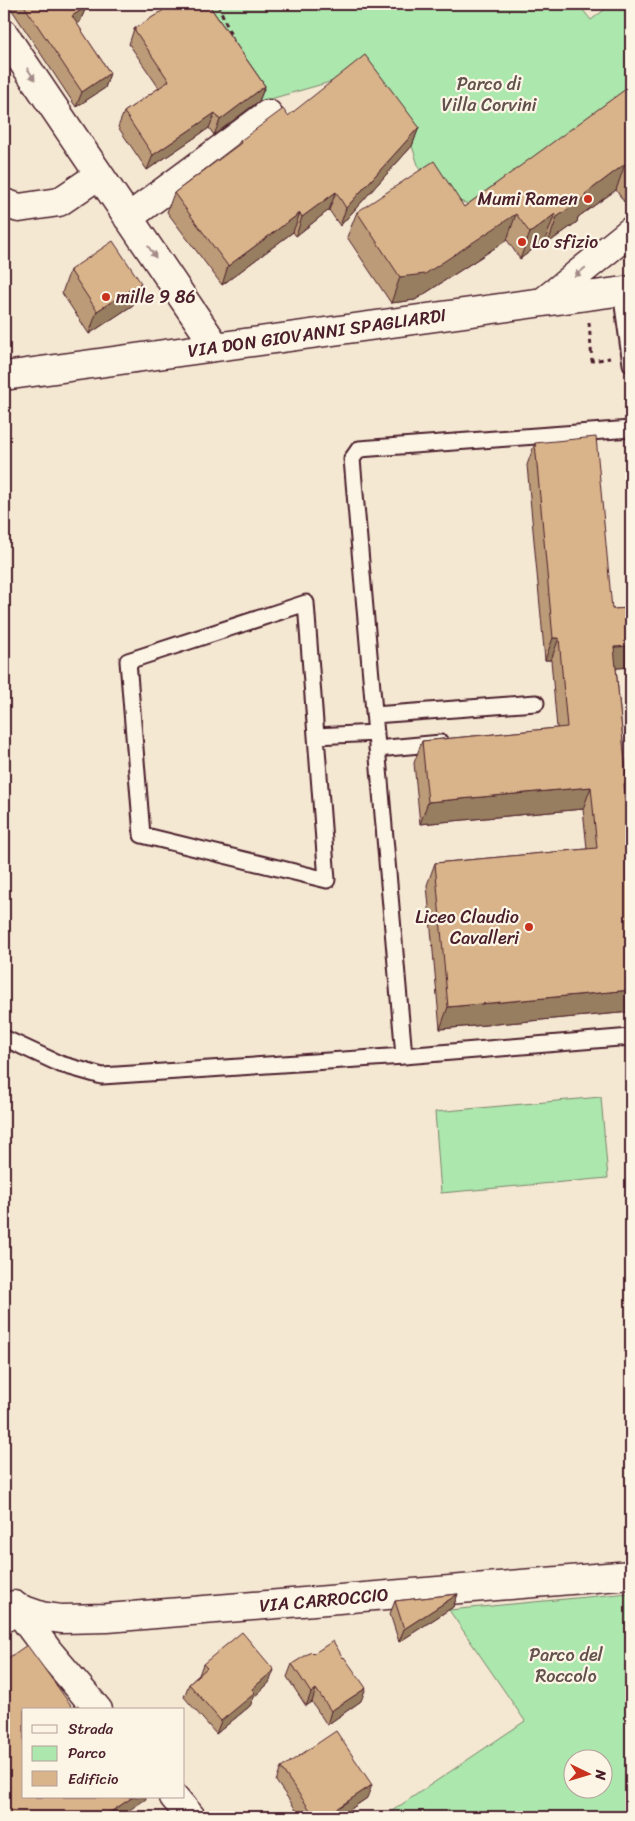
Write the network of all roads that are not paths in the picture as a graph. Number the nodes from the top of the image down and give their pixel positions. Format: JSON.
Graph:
{"nodes":[{"id":1,"x":4,"y":34,"type":"edge"},
{"id":2,"x":268,"y":114,"type":"dead end"},
{"id":3,"x":99,"y":175,"type":"junction"},
{"id":4,"x":4,"y":203,"type":"edge"},
{"id":5,"x":128,"y":218,"type":"junction"},
{"id":6,"x":631,"y":230,"type":"edge"},
{"id":7,"x":626,"y":291,"type":"edge"},
{"id":8,"x":543,"y":302,"type":"junction"},
{"id":9,"x":216,"y":347,"type":"junction"},
{"id":10,"x":631,"y":364,"type":"edge"},
{"id":11,"x":4,"y":376,"type":"edge"},
{"id":12,"x":631,"y":429,"type":"edge"},
{"id":13,"x":536,"y":703,"type":"dead end"},
{"id":14,"x":374,"y":715,"type":"junction"},
{"id":15,"x":376,"y":733,"type":"junction"},
{"id":16,"x":316,"y":736,"type":"junction"},
{"id":17,"x":452,"y":742,"type":"edge"},
{"id":18,"x":377,"y":748,"type":"junction"},
{"id":19,"x":631,"y":1037,"type":"edge"},
{"id":20,"x":4,"y":1038,"type":"edge"},
{"id":21,"x":404,"y":1056,"type":"junction"},
{"id":22,"x":631,"y":1575,"type":"edge"},
{"id":23,"x":9,"y":1607,"type":"edge"},
{"id":24,"x":96,"y":1708,"type":"edge"},
{"id":25,"x":175,"y":1798,"type":"edge"},
{"id":26,"x":191,"y":1817,"type":"edge"}],
"edges":[{"from":1,"to":3,"type":"street","one_way":true},
{"from":2,"to":5,"type":"street"},
{"from":3,"to":4,"type":"street"},
{"from":3,"to":5,"type":"street"},
{"from":5,"to":9,"type":"street","one_way":true},
{"from":6,"to":8,"type":"street","one_way":true},
{"from":7,"to":8,"type":"street","name":"VIA DON GIOVANNI SPAGLIARDI"},
{"from":7,"to":10,"type":"lane"},
{"from":8,"to":9,"type":"street","name":"VIA DON GIOVANNI SPAGLIARDI"},
{"from":9,"to":11,"type":"street","name":"VIA DON GIOVANNI SPAGLIARDI"},
{"from":12,"to":14,"type":"lane"},
{"from":13,"to":14,"type":"lane"},
{"from":14,"to":15,"type":"lane"},
{"from":15,"to":16,"type":"lane"},
{"from":15,"to":18,"type":"lane"},
{"from":16,"to":16,"type":"lane"},
{"from":17,"to":18,"type":"lane"},
{"from":18,"to":21,"type":"lane"},
{"from":19,"to":21,"type":"lane"},
{"from":20,"to":21,"type":"lane"},
{"from":22,"to":23,"type":"street","name":"VIA CARROCCIO"},
{"from":23,"to":24,"type":"street"},
{"from":25,"to":26,"type":"street"}]}
